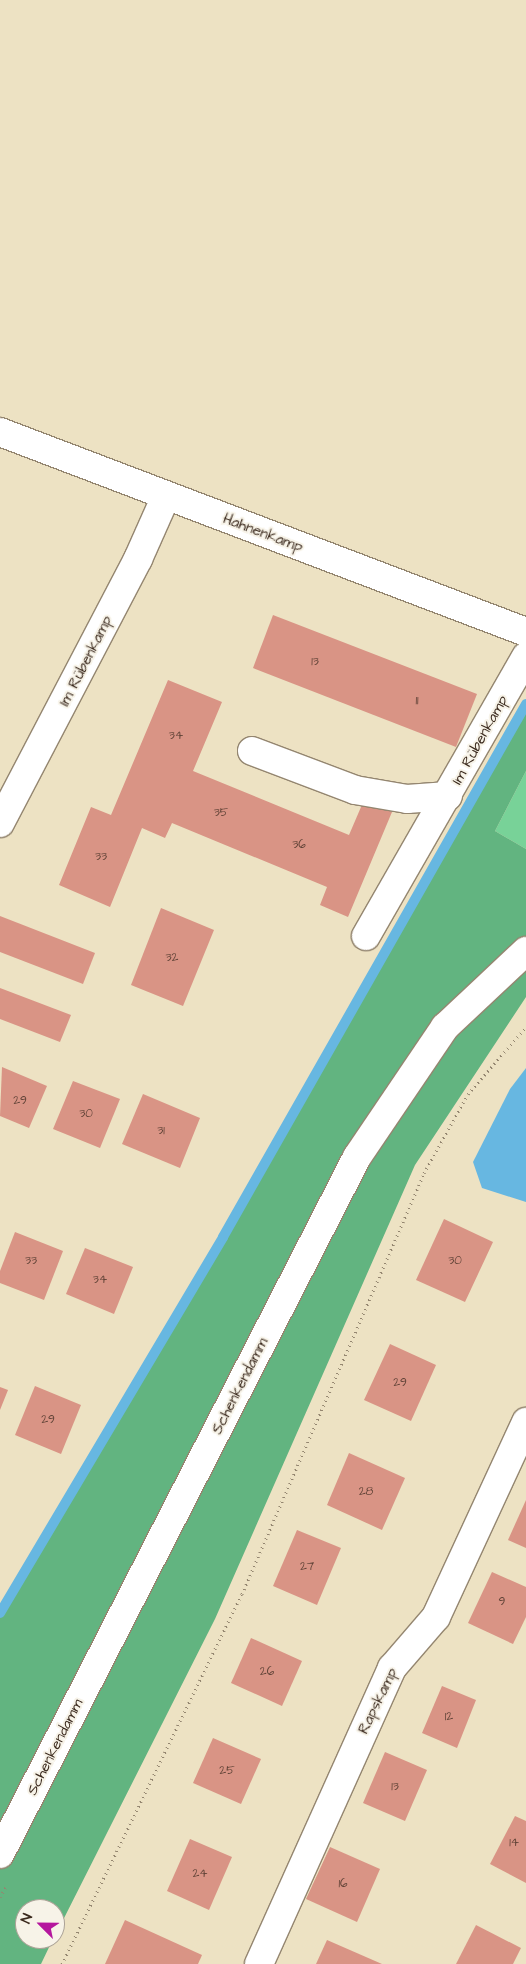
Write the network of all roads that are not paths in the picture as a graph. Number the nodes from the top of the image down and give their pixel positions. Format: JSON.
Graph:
{"nodes":[{"id":1,"x":0,"y":432,"type":"edge"},
{"id":2,"x":166,"y":496,"type":"junction"},
{"id":3,"x":526,"y":632,"type":"edge"},
{"id":4,"x":526,"y":657,"type":"edge"},
{"id":5,"x":252,"y":751,"type":"dead end"},
{"id":6,"x":448,"y":796,"type":"junction"},
{"id":7,"x":0,"y":823,"type":"edge"},
{"id":8,"x":366,"y":936,"type":"dead end"},
{"id":9,"x":526,"y":950,"type":"edge"},
{"id":10,"x":526,"y":1422,"type":"edge"},
{"id":11,"x":0,"y":1854,"type":"edge"},
{"id":12,"x":259,"y":1964,"type":"edge"}],
"edges":[{"from":1,"to":2,"type":"street","name":"Hahnenkamp"},
{"from":2,"to":3,"type":"street","name":"Hahnenkamp"},
{"from":2,"to":7,"type":"street","name":"Im Rübenkamp"},
{"from":4,"to":6,"type":"street","name":"Im Rübenkamp"},
{"from":5,"to":6,"type":"street","name":"Im Rübenkamp"},
{"from":6,"to":8,"type":"street","name":"Im Rübenkamp"},
{"from":9,"to":11,"type":"street","name":"Schenkendamm"},
{"from":10,"to":12,"type":"street","name":"Rapskamp"}]}
